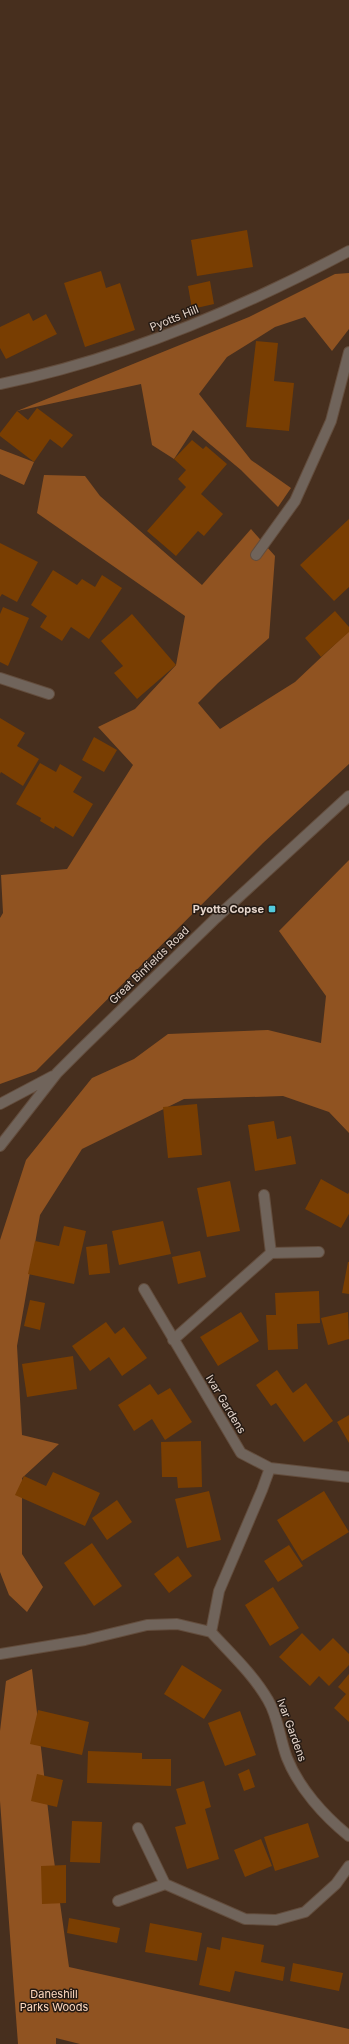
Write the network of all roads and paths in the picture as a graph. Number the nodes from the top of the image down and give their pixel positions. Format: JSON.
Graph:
{"nodes":[{"id":1,"x":349,"y":251,"type":"edge"},
{"id":2,"x":349,"y":352,"type":"edge"},
{"id":3,"x":0,"y":384,"type":"edge"},
{"id":4,"x":256,"y":555,"type":"dead end"},
{"id":5,"x":0,"y":678,"type":"edge"},
{"id":6,"x":49,"y":694,"type":"dead end"},
{"id":7,"x":349,"y":796,"type":"edge"},
{"id":8,"x":57,"y":1073,"type":"junction"},
{"id":9,"x":0,"y":1104,"type":"edge"},
{"id":10,"x":0,"y":1146,"type":"edge"},
{"id":11,"x":264,"y":1195,"type":"dead end"},
{"id":12,"x":319,"y":1252,"type":"dead end"},
{"id":13,"x":271,"y":1253,"type":"junction"},
{"id":14,"x":144,"y":1289,"type":"dead end"},
{"id":15,"x":173,"y":1340,"type":"junction"},
{"id":16,"x":270,"y":1468,"type":"junction"},
{"id":17,"x":349,"y":1477,"type":"edge"},
{"id":18,"x":211,"y":1632,"type":"junction"},
{"id":19,"x":0,"y":1654,"type":"edge"},
{"id":20,"x":138,"y":1828,"type":"dead end"},
{"id":21,"x":349,"y":1836,"type":"edge"},
{"id":22,"x":349,"y":1866,"type":"edge"},
{"id":23,"x":166,"y":1884,"type":"junction"},
{"id":24,"x":118,"y":1901,"type":"dead end"}],
"edges":[{"from":1,"to":3,"type":"street","name":"Pyotts Hill"},
{"from":2,"to":4,"type":"street"},
{"from":5,"to":6,"type":"street"},
{"from":7,"to":8,"type":"street","name":"Great Binfields Road"},
{"from":8,"to":9,"type":"street","name":"Great Binfields Road"},
{"from":8,"to":10,"type":"street","name":"Great Binfields Road"},
{"from":11,"to":13,"type":"street"},
{"from":12,"to":13,"type":"street"},
{"from":13,"to":15,"type":"street"},
{"from":14,"to":15,"type":"street","name":"Ivar Gardens"},
{"from":15,"to":16,"type":"street","name":"Ivar Gardens"},
{"from":16,"to":17,"type":"street","name":"Ivar Gardens"},
{"from":16,"to":18,"type":"street"},
{"from":18,"to":19,"type":"street"},
{"from":18,"to":21,"type":"street","name":"Ivar Gardens"},
{"from":20,"to":23,"type":"street"},
{"from":22,"to":23,"type":"street"},
{"from":23,"to":24,"type":"street"}]}
